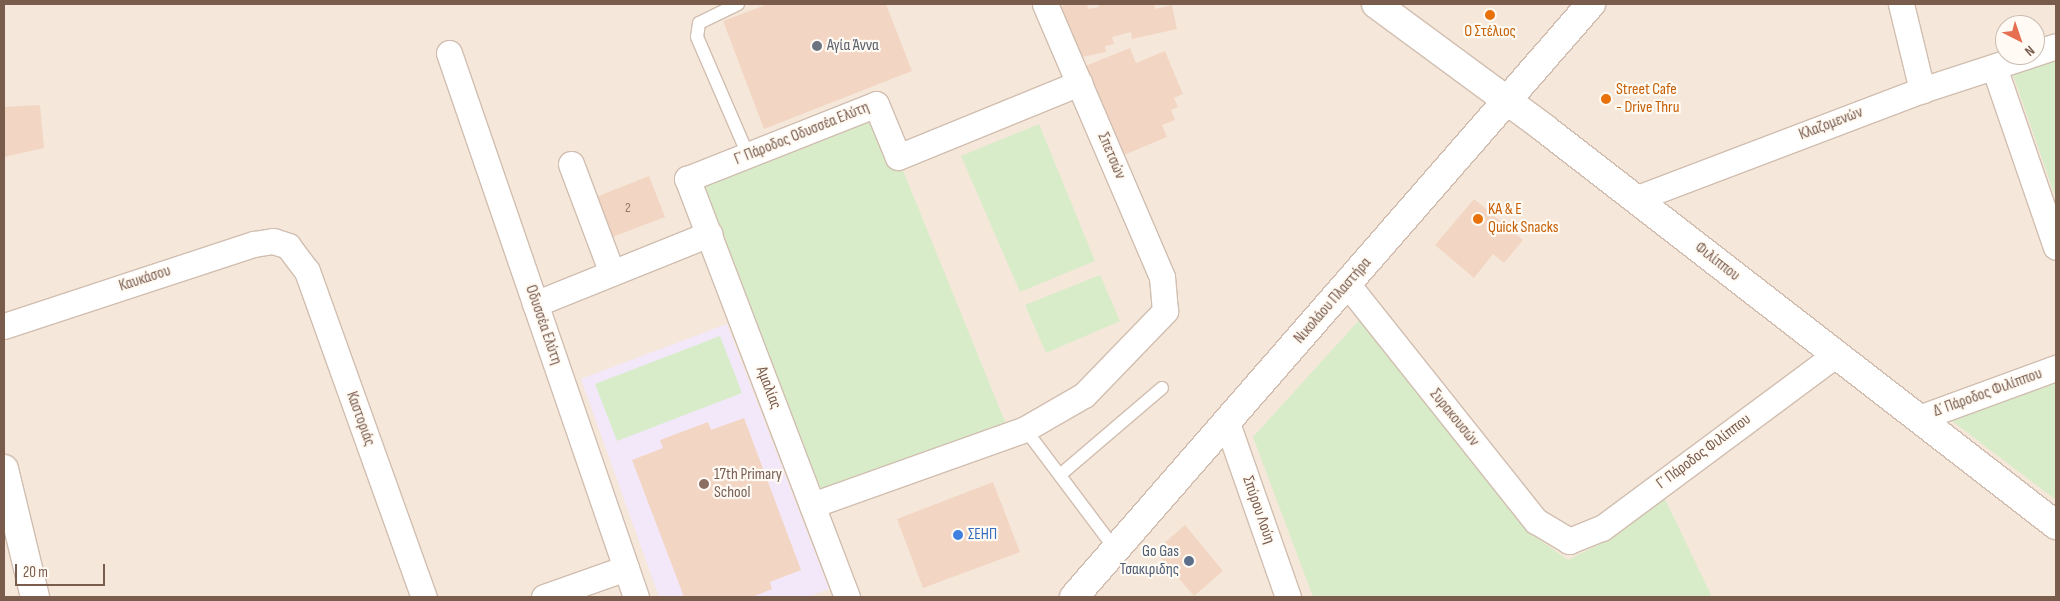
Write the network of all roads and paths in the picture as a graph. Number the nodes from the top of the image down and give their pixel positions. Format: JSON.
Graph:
{"nodes":[{"id":1,"x":738,"y":4,"type":"edge"},
{"id":2,"x":1046,"y":4,"type":"edge"},
{"id":3,"x":1376,"y":4,"type":"edge"},
{"id":4,"x":1591,"y":4,"type":"edge"},
{"id":5,"x":1901,"y":4,"type":"edge"},
{"id":6,"x":449,"y":53,"type":"dead end"},
{"id":7,"x":2000,"y":65,"type":"edge"},
{"id":8,"x":1994,"y":67,"type":"junction"},
{"id":9,"x":1079,"y":83,"type":"junction"},
{"id":10,"x":1922,"y":90,"type":"junction"},
{"id":11,"x":1508,"y":101,"type":"junction"},
{"id":12,"x":748,"y":155,"type":"junction"},
{"id":13,"x":571,"y":164,"type":"dead end"},
{"id":14,"x":687,"y":179,"type":"joint"},
{"id":15,"x":1635,"y":199,"type":"junction"},
{"id":16,"x":709,"y":234,"type":"junction"},
{"id":17,"x":288,"y":246,"type":"joint"},
{"id":18,"x":2056,"y":247,"type":"edge"},
{"id":19,"x":612,"y":273,"type":"junction"},
{"id":20,"x":1348,"y":285,"type":"junction"},
{"id":21,"x":535,"y":304,"type":"junction"},
{"id":22,"x":4,"y":326,"type":"edge"},
{"id":23,"x":1836,"y":354,"type":"junction"},
{"id":24,"x":2056,"y":368,"type":"edge"},
{"id":25,"x":1162,"y":388,"type":"dead end"},
{"id":26,"x":1919,"y":418,"type":"junction"},
{"id":27,"x":1227,"y":423,"type":"junction"},
{"id":28,"x":1025,"y":429,"type":"junction"},
{"id":29,"x":1060,"y":475,"type":"junction"},
{"id":30,"x":5,"y":481,"type":"edge"},
{"id":31,"x":812,"y":504,"type":"junction"},
{"id":32,"x":2056,"y":524,"type":"edge"},
{"id":33,"x":1569,"y":541,"type":"joint"},
{"id":34,"x":1116,"y":550,"type":"junction"},
{"id":35,"x":626,"y":568,"type":"junction"},
{"id":36,"x":35,"y":597,"type":"edge"},
{"id":37,"x":424,"y":597,"type":"edge"},
{"id":38,"x":544,"y":597,"type":"edge"},
{"id":39,"x":636,"y":597,"type":"edge"},
{"id":40,"x":848,"y":597,"type":"edge"},
{"id":41,"x":1074,"y":597,"type":"edge"},
{"id":42,"x":1288,"y":597,"type":"edge"}],
"edges":[{"from":1,"to":12,"type":"lane"},
{"from":2,"to":9,"type":"street","name":"Σπετσών"},
{"from":3,"to":11,"type":"main road","name":"Φιλίππου"},
{"from":4,"to":11,"type":"main road","name":"Νικολάου Πλαστήρα"},
{"from":5,"to":10,"type":"street"},
{"from":6,"to":21,"type":"street","name":"Οδυσσέα Ελύτη"},
{"from":7,"to":8,"type":"street","name":"Κλαζομενών"},
{"from":8,"to":10,"type":"street","name":"Κλαζομενών"},
{"from":8,"to":18,"type":"street"},
{"from":9,"to":12,"type":"street","name":"Γ΄ Πάροδος Οδυσσέα Ελύτη"},
{"from":9,"to":28,"type":"street","name":"Σπετσών"},
{"from":10,"to":15,"type":"street","name":"Κλαζομενών"},
{"from":11,"to":15,"type":"main road","name":"Φιλίππου"},
{"from":11,"to":20,"type":"main road","name":"Νικολάου Πλαστήρα"},
{"from":12,"to":14,"type":"street","name":"Γ΄ Πάροδος Οδυσσέα Ελύτη"},
{"from":13,"to":19,"type":"street"},
{"from":14,"to":16,"type":"street","name":"Αμαλίας"},
{"from":15,"to":23,"type":"main road","name":"Φιλίππου"},
{"from":16,"to":19,"type":"street"},
{"from":16,"to":31,"type":"street","name":"Αμαλίας"},
{"from":17,"to":22,"type":"street","name":"Καυκάσου"},
{"from":17,"to":37,"type":"street","name":"Καστοριάς"},
{"from":19,"to":21,"type":"street"},
{"from":20,"to":27,"type":"main road","name":"Νικολάου Πλαστήρα"},
{"from":20,"to":33,"type":"street","name":"Συρακουσών"},
{"from":21,"to":35,"type":"street","name":"Οδυσσέα Ελύτη"},
{"from":23,"to":26,"type":"main road","name":"Φιλίππου"},
{"from":23,"to":33,"type":"street","name":"Γ΄ Πάροδος Φιλίππου"},
{"from":24,"to":26,"type":"street","name":"Δ΄ Πάροδος Φιλίππου"},
{"from":25,"to":29,"type":"lane"},
{"from":26,"to":32,"type":"main road","name":"Φιλίππου"},
{"from":27,"to":34,"type":"main road","name":"Νικολάου Πλαστήρα"},
{"from":27,"to":42,"type":"street","name":"Σπύρου Λούη"},
{"from":28,"to":29,"type":"lane"},
{"from":28,"to":31,"type":"street"},
{"from":29,"to":34,"type":"lane"},
{"from":30,"to":36,"type":"main road"},
{"from":31,"to":40,"type":"street","name":"Αμαλίας"},
{"from":34,"to":41,"type":"main road","name":"Νικολάου Πλαστήρα"},
{"from":35,"to":38,"type":"street"},
{"from":35,"to":39,"type":"street","name":"Οδυσσέα Ελύτη"}]}
